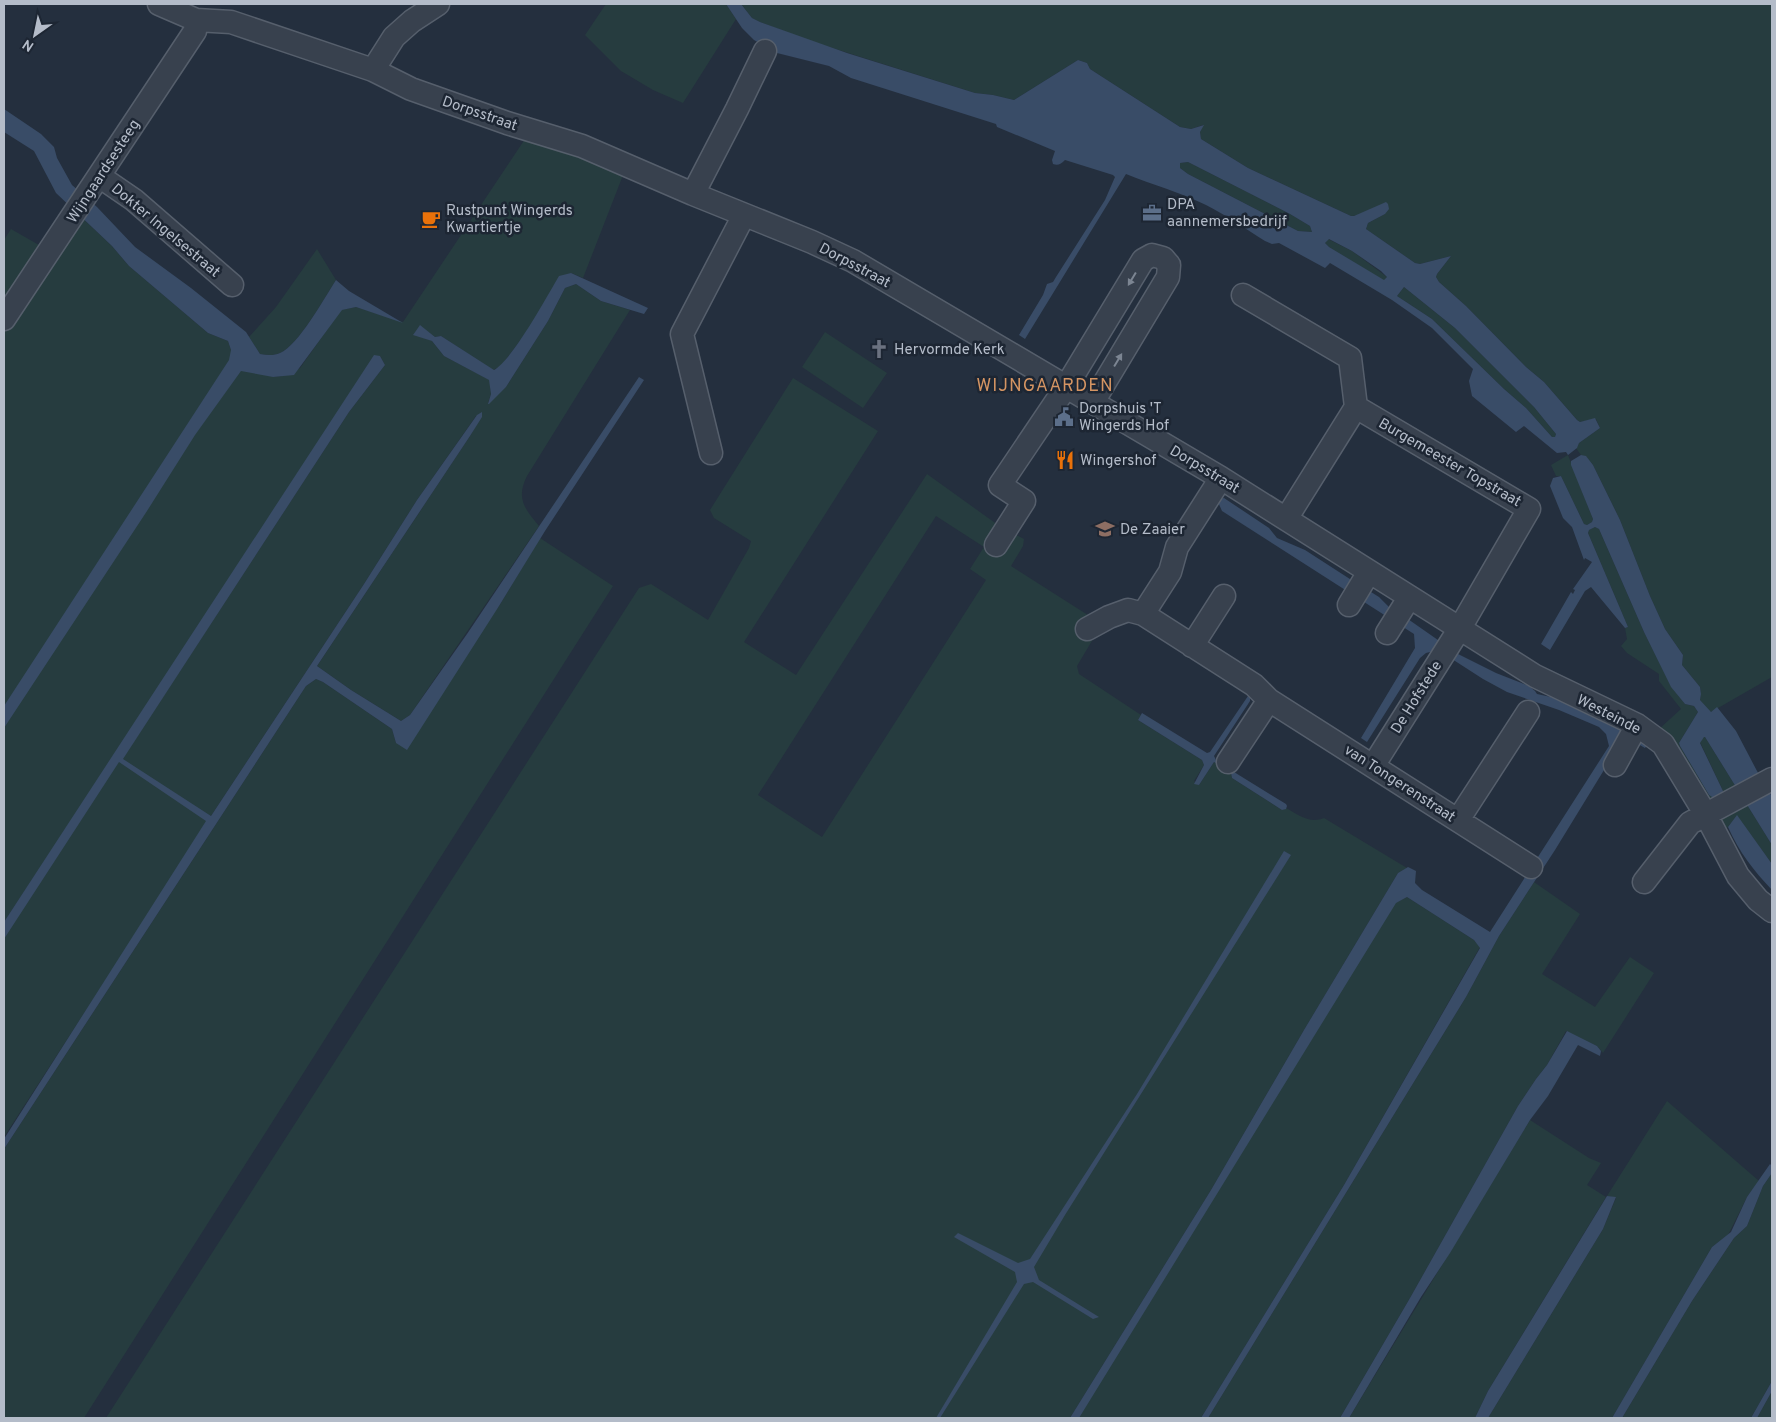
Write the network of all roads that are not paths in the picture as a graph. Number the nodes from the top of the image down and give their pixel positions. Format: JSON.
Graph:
{"nodes":[{"id":1,"x":159,"y":4,"type":"edge"},
{"id":2,"x":438,"y":4,"type":"edge"},
{"id":3,"x":196,"y":20,"type":"junction"},
{"id":4,"x":765,"y":51,"type":"dead end"},
{"id":5,"x":373,"y":70,"type":"junction"},
{"id":6,"x":94,"y":185,"type":"junction"},
{"id":7,"x":693,"y":194,"type":"junction"},
{"id":8,"x":744,"y":216,"type":"junction"},
{"id":9,"x":232,"y":285,"type":"dead end"},
{"id":10,"x":1243,"y":295,"type":"dead end"},
{"id":11,"x":4,"y":319,"type":"edge"},
{"id":12,"x":1066,"y":387,"type":"junction"},
{"id":13,"x":1093,"y":402,"type":"junction"},
{"id":14,"x":1356,"y":408,"type":"junction"},
{"id":15,"x":711,"y":453,"type":"dead end"},
{"id":16,"x":1221,"y":478,"type":"junction"},
{"id":17,"x":1286,"y":519,"type":"junction"},
{"id":18,"x":996,"y":545,"type":"dead end"},
{"id":19,"x":1224,"y":596,"type":"dead end"},
{"id":20,"x":1143,"y":614,"type":"junction"},
{"id":21,"x":1087,"y":629,"type":"dead end"},
{"id":22,"x":1450,"y":643,"type":"junction"},
{"id":23,"x":1192,"y":646,"type":"junction"},
{"id":24,"x":1269,"y":700,"type":"junction"},
{"id":25,"x":1528,"y":712,"type":"dead end"},
{"id":26,"x":1633,"y":733,"type":"junction"},
{"id":27,"x":1228,"y":762,"type":"dead end"},
{"id":28,"x":1615,"y":765,"type":"dead end"},
{"id":29,"x":1373,"y":766,"type":"junction"},
{"id":30,"x":1769,"y":780,"type":"edge"},
{"id":31,"x":1706,"y":815,"type":"junction"},
{"id":32,"x":1458,"y":820,"type":"junction"},
{"id":33,"x":1531,"y":866,"type":"dead end"},
{"id":34,"x":1644,"y":882,"type":"dead end"},
{"id":35,"x":1772,"y":911,"type":"edge"}],
"edges":[{"from":1,"to":3,"type":"street"},
{"from":2,"to":5,"type":"street"},
{"from":3,"to":5,"type":"street","name":"Dorpsstraat"},
{"from":3,"to":6,"type":"street","name":"Wijngaardsesteeg"},
{"from":4,"to":7,"type":"street"},
{"from":5,"to":7,"type":"street","name":"Dorpsstraat"},
{"from":6,"to":9,"type":"street","name":"Dokter Ingelsestraat"},
{"from":6,"to":11,"type":"street","name":"Wijngaardsesteeg"},
{"from":7,"to":8,"type":"street","name":"Dorpsstraat"},
{"from":8,"to":12,"type":"street","name":"Dorpsstraat"},
{"from":8,"to":15,"type":"street"},
{"from":10,"to":14,"type":"street"},
{"from":12,"to":13,"type":"street","name":"Dorpsstraat"},
{"from":13,"to":12,"type":"street","one_way":true},
{"from":12,"to":18,"type":"street"},
{"from":13,"to":16,"type":"street","name":"Dorpsstraat"},
{"from":14,"to":17,"type":"street"},
{"from":14,"to":22,"type":"street","name":"Burgemeester Topstraat"},
{"from":16,"to":17,"type":"street","name":"Dorpsstraat"},
{"from":16,"to":20,"type":"street"},
{"from":17,"to":22,"type":"street","name":"Dorpsstraat"},
{"from":19,"to":23,"type":"street"},
{"from":20,"to":21,"type":"street"},
{"from":20,"to":23,"type":"street","name":"van Tongerenstraat"},
{"from":22,"to":26,"type":"street","name":"Westeinde"},
{"from":22,"to":29,"type":"street","name":"De Hofstede"},
{"from":23,"to":24,"type":"street","name":"van Tongerenstraat"},
{"from":24,"to":27,"type":"street"},
{"from":24,"to":29,"type":"street","name":"van Tongerenstraat"},
{"from":25,"to":32,"type":"street"},
{"from":26,"to":28,"type":"street"},
{"from":26,"to":31,"type":"street","name":"Westeinde"},
{"from":29,"to":32,"type":"street","name":"van Tongerenstraat"},
{"from":30,"to":31,"type":"street"},
{"from":31,"to":34,"type":"street"},
{"from":31,"to":35,"type":"street","name":"Westeinde"},
{"from":32,"to":33,"type":"street","name":"van Tongerenstraat"}]}
